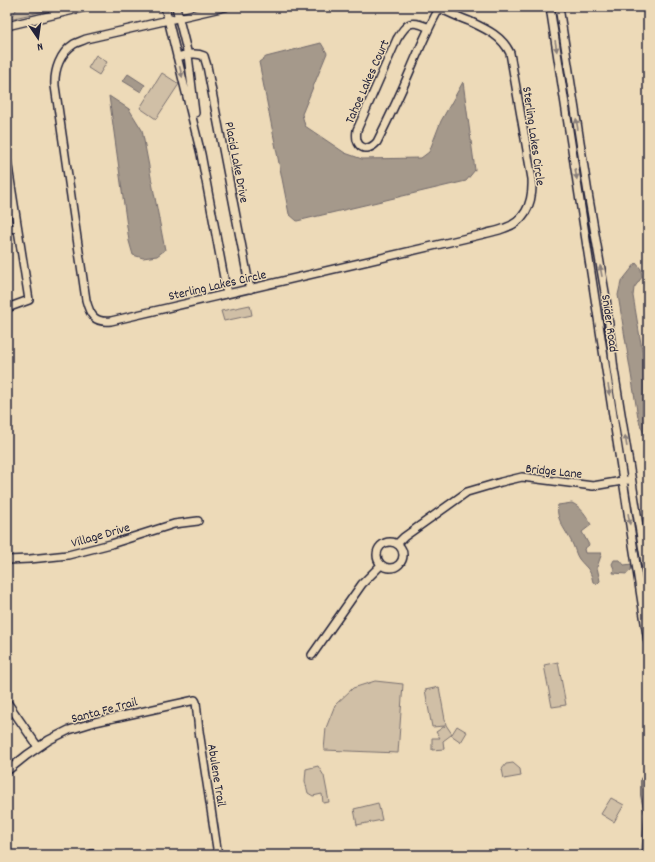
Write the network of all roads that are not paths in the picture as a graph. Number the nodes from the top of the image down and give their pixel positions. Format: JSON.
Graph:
{"nodes":[{"id":1,"x":86,"y":7,"type":"edge"},
{"id":2,"x":165,"y":7,"type":"edge"},
{"id":3,"x":176,"y":7,"type":"edge"},
{"id":4,"x":225,"y":7,"type":"edge"},
{"id":5,"x":439,"y":7,"type":"edge"},
{"id":6,"x":550,"y":7,"type":"edge"},
{"id":7,"x":559,"y":7,"type":"edge"},
{"id":8,"x":179,"y":18,"type":"junction"},
{"id":9,"x":168,"y":20,"type":"junction"},
{"id":10,"x":7,"y":26,"type":"edge"},
{"id":11,"x":429,"y":28,"type":"junction"},
{"id":12,"x":188,"y":55,"type":"junction"},
{"id":13,"x":177,"y":57,"type":"junction"},
{"id":14,"x":198,"y":141,"type":"junction"},
{"id":15,"x":7,"y":160,"type":"edge"},
{"id":16,"x":17,"y":228,"type":"junction"},
{"id":17,"x":7,"y":229,"type":"edge"},
{"id":18,"x":250,"y":289,"type":"junction"},
{"id":19,"x":227,"y":294,"type":"junction"},
{"id":20,"x":7,"y":308,"type":"edge"},
{"id":21,"x":632,"y":479,"type":"junction"},
{"id":22,"x":623,"y":481,"type":"junction"},
{"id":23,"x":198,"y":521,"type":"dead end"},
{"id":24,"x":397,"y":544,"type":"junction"},
{"id":25,"x":7,"y":560,"type":"edge"},
{"id":26,"x":381,"y":565,"type":"junction"},
{"id":27,"x":648,"y":582,"type":"edge"},
{"id":28,"x":648,"y":642,"type":"edge"},
{"id":29,"x":312,"y":655,"type":"dead end"},
{"id":30,"x":195,"y":700,"type":"joint"},
{"id":31,"x":7,"y":702,"type":"edge"},
{"id":32,"x":38,"y":747,"type":"junction"},
{"id":33,"x":7,"y":772,"type":"edge"},
{"id":34,"x":218,"y":855,"type":"edge"}],
"edges":[{"from":1,"to":10,"type":"street"},
{"from":2,"to":9,"type":"street"},
{"from":3,"to":8,"type":"street"},
{"from":4,"to":8,"type":"street","name":"Sterling Lakes Circle"},
{"from":5,"to":11,"type":"street","name":"Tahoe Lakes Court"},
{"from":5,"to":18,"type":"street","name":"Sterling Lakes Circle"},
{"from":6,"to":22,"type":"street","name":"Snider Road","one_way":true},
{"from":21,"to":7,"type":"street","name":"Snider Road","one_way":true},
{"from":8,"to":9,"type":"street","name":"Sterling Lakes Circle"},
{"from":8,"to":12,"type":"street"},
{"from":9,"to":13,"type":"street"},
{"from":9,"to":19,"type":"street","name":"Sterling Lakes Circle"},
{"from":11,"to":11,"type":"street","name":"Tahoe Lakes Court"},
{"from":12,"to":13,"type":"street","name":"Placid Lake Drive"},
{"from":12,"to":14,"type":"street"},
{"from":12,"to":18,"type":"street","name":"Placid Lake Drive"},
{"from":13,"to":14,"type":"street","one_way":true},
{"from":14,"to":19,"type":"street"},
{"from":15,"to":16,"type":"street"},
{"from":16,"to":17,"type":"street"},
{"from":16,"to":20,"type":"street"},
{"from":18,"to":19,"type":"street","name":"Sterling Lakes Circle"},
{"from":21,"to":22,"type":"street","name":"Bridge Lane"},
{"from":21,"to":27,"type":"street","name":"Snider Road"},
{"from":22,"to":24,"type":"street","name":"Bridge Lane"},
{"from":22,"to":28,"type":"street","name":"Snider Road","one_way":true},
{"from":23,"to":25,"type":"street","name":"Village Drive"},
{"from":24,"to":26,"type":"street","name":"Bridge Lane"},
{"from":24,"to":26,"type":"street"},
{"from":26,"to":29,"type":"street"},
{"from":30,"to":32,"type":"street","name":"Santa Fe Trail"},
{"from":30,"to":34,"type":"street","name":"Abulene Trail"},
{"from":31,"to":32,"type":"street"},
{"from":32,"to":33,"type":"street","name":"Santa Fe Trail"}]}
